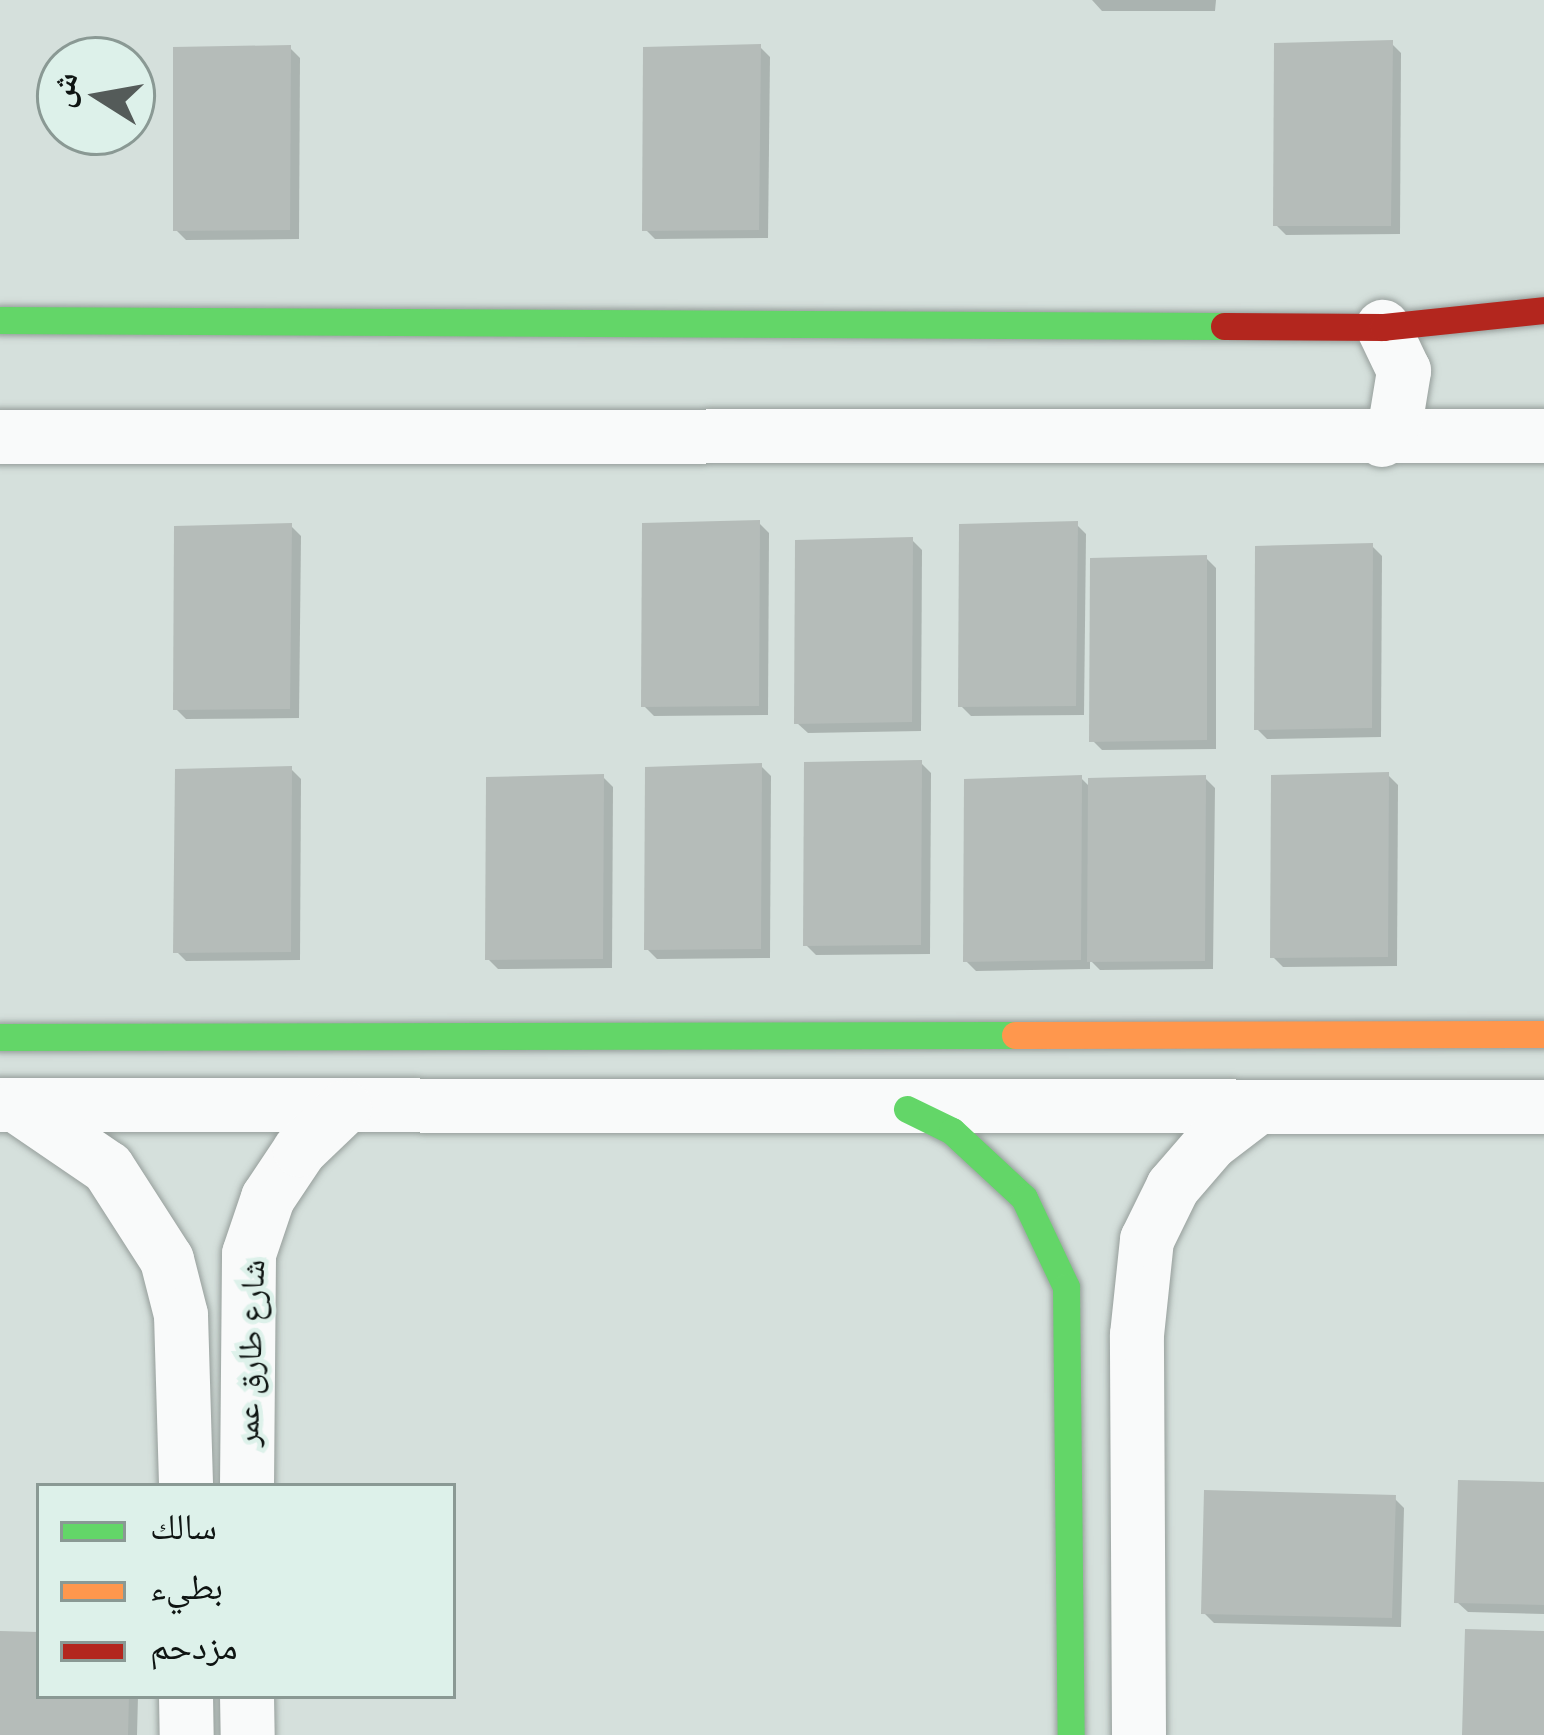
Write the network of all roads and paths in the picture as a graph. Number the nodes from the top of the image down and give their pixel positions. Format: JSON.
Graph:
{"nodes":[{"id":1,"x":1544,"y":310,"type":"edge"},
{"id":2,"x":0,"y":320,"type":"edge"},
{"id":3,"x":1383,"y":327,"type":"junction"},
{"id":4,"x":1544,"y":436,"type":"edge"},
{"id":5,"x":0,"y":437,"type":"edge"},
{"id":6,"x":1382,"y":440,"type":"junction"},
{"id":7,"x":1544,"y":1034,"type":"edge"},
{"id":8,"x":722,"y":1036,"type":"junction"},
{"id":9,"x":0,"y":1037,"type":"edge"},
{"id":10,"x":7,"y":1105,"type":"edge"},
{"id":11,"x":344,"y":1107,"type":"junction"},
{"id":12,"x":1544,"y":1107,"type":"edge"},
{"id":13,"x":723,"y":1108,"type":"junction"},
{"id":14,"x":1257,"y":1108,"type":"junction"},
{"id":15,"x":907,"y":1109,"type":"junction"},
{"id":16,"x":246,"y":1312,"type":"junction"},
{"id":17,"x":181,"y":1315,"type":"junction"},
{"id":18,"x":1137,"y":1335,"type":"junction"},
{"id":19,"x":1069,"y":1340,"type":"junction"},
{"id":20,"x":185,"y":1483,"type":"edge"},
{"id":21,"x":247,"y":1483,"type":"edge"},
{"id":22,"x":186,"y":1699,"type":"edge"},
{"id":23,"x":187,"y":1735,"type":"edge"},
{"id":24,"x":1071,"y":1735,"type":"edge"},
{"id":25,"x":1138,"y":1735,"type":"edge"}],
"edges":[{"from":1,"to":3,"type":"street"},
{"from":2,"to":3,"type":"street"},
{"from":3,"to":6,"type":"street"},
{"from":4,"to":6,"type":"street"},
{"from":5,"to":6,"type":"street"},
{"from":7,"to":8,"type":"street"},
{"from":8,"to":9,"type":"street"},
{"from":8,"to":13,"type":"street"},
{"from":10,"to":11,"type":"street"},
{"from":10,"to":17,"type":"street","name":"شارع طارق عمر"},
{"from":11,"to":13,"type":"street"},
{"from":11,"to":16,"type":"street","name":"شارع طارق عمر"},
{"from":12,"to":14,"type":"street"},
{"from":13,"to":15,"type":"street"},
{"from":14,"to":15,"type":"street"},
{"from":14,"to":18,"type":"street"},
{"from":15,"to":19,"type":"street"},
{"from":16,"to":17,"type":"street"},
{"from":16,"to":21,"type":"street","name":"شارع طارق عمر"},
{"from":17,"to":20,"type":"street","name":"شارع طارق عمر"},
{"from":18,"to":19,"type":"street"},
{"from":18,"to":25,"type":"street"},
{"from":19,"to":24,"type":"street"},
{"from":22,"to":23,"type":"street"}]}
